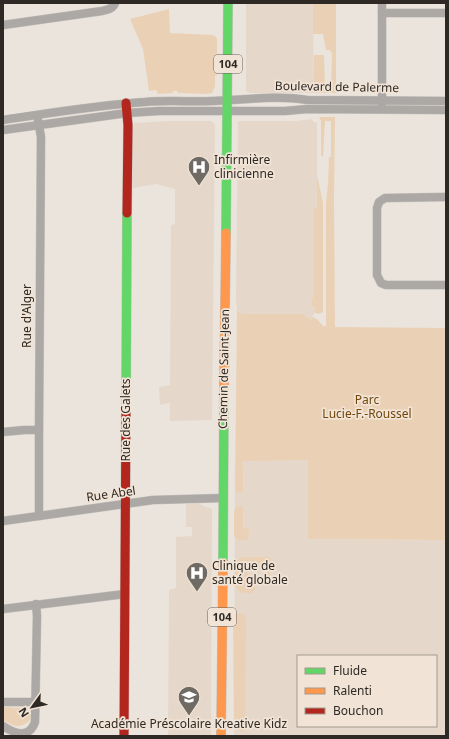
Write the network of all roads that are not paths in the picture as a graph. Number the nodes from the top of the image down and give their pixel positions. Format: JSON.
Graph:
{"nodes":[{"id":1,"x":115,"y":3,"type":"edge"},
{"id":2,"x":228,"y":3,"type":"edge"},
{"id":3,"x":382,"y":3,"type":"edge"},
{"id":4,"x":382,"y":13,"type":"junction"},
{"id":5,"x":446,"y":13,"type":"edge"},
{"id":6,"x":3,"y":25,"type":"edge"},
{"id":7,"x":228,"y":100,"type":"junction"},
{"id":8,"x":382,"y":100,"type":"junction"},
{"id":9,"x":446,"y":101,"type":"edge"},
{"id":10,"x":127,"y":108,"type":"junction"},
{"id":11,"x":382,"y":110,"type":"junction"},
{"id":12,"x":446,"y":110,"type":"edge"},
{"id":13,"x":228,"y":112,"type":"junction"},
{"id":14,"x":37,"y":115,"type":"junction"},
{"id":15,"x":3,"y":120,"type":"edge"},
{"id":16,"x":39,"y":125,"type":"junction"},
{"id":17,"x":3,"y":130,"type":"edge"},
{"id":18,"x":446,"y":198,"type":"edge"},
{"id":19,"x":446,"y":284,"type":"edge"},
{"id":20,"x":39,"y":430,"type":"junction"},
{"id":21,"x":3,"y":432,"type":"edge"},
{"id":22,"x":223,"y":498,"type":"junction"},
{"id":23,"x":126,"y":504,"type":"junction"},
{"id":24,"x":39,"y":516,"type":"junction"},
{"id":25,"x":3,"y":521,"type":"edge"},
{"id":26,"x":125,"y":594,"type":"junction"},
{"id":27,"x":36,"y":604,"type":"junction"},
{"id":28,"x":3,"y":609,"type":"edge"},
{"id":29,"x":3,"y":702,"type":"edge"},
{"id":30,"x":36,"y":702,"type":"junction"},
{"id":31,"x":3,"y":726,"type":"edge"},
{"id":32,"x":124,"y":736,"type":"edge"},
{"id":33,"x":222,"y":736,"type":"edge"}],
"edges":[{"from":1,"to":6,"type":"street"},
{"from":2,"to":7,"type":"main road","name":"Chemin de Saint-Jean","number":"104"},
{"from":3,"to":4,"type":"street"},
{"from":4,"to":5,"type":"street"},
{"from":4,"to":8,"type":"street"},
{"from":7,"to":8,"type":"street","name":"Boulevard de Palerme"},
{"from":7,"to":10,"type":"street","name":"Boulevard de Palerme"},
{"from":7,"to":13,"type":"main road","name":"Chemin de Saint-Jean","number":"104"},
{"from":8,"to":9,"type":"street","name":"Boulevard de Palerme"},
{"from":8,"to":11,"type":"street"},
{"from":10,"to":13,"type":"street","name":"Boulevard de Palerme"},
{"from":10,"to":14,"type":"street"},
{"from":10,"to":16,"type":"street"},
{"from":10,"to":23,"type":"main road","name":"Rue des Galets"},
{"from":11,"to":12,"type":"street","name":"Boulevard de Palerme"},
{"from":11,"to":13,"type":"street","name":"Boulevard de Palerme"},
{"from":13,"to":22,"type":"main road","name":"Chemin de Saint-Jean","number":"104"},
{"from":14,"to":15,"type":"street"},
{"from":14,"to":16,"type":"street","name":"Rue d'Alger"},
{"from":16,"to":17,"type":"street"},
{"from":16,"to":20,"type":"street","name":"Rue d'Alger"},
{"from":18,"to":19,"type":"street"},
{"from":20,"to":21,"type":"street"},
{"from":20,"to":24,"type":"street","name":"Rue d'Alger"},
{"from":22,"to":23,"type":"street","name":"Rue Abel"},
{"from":22,"to":33,"type":"main road","name":"Chemin de Saint-Jean","number":"104"},
{"from":23,"to":24,"type":"street","name":"Rue Abel"},
{"from":23,"to":26,"type":"main road","name":"Rue des Galets"},
{"from":24,"to":25,"type":"street","name":"Rue Abel"},
{"from":26,"to":27,"type":"street"},
{"from":26,"to":32,"type":"main road","name":"Rue des Galets"},
{"from":27,"to":28,"type":"street"},
{"from":27,"to":30,"type":"street"},
{"from":29,"to":30,"type":"street"},
{"from":30,"to":31,"type":"street"}]}
